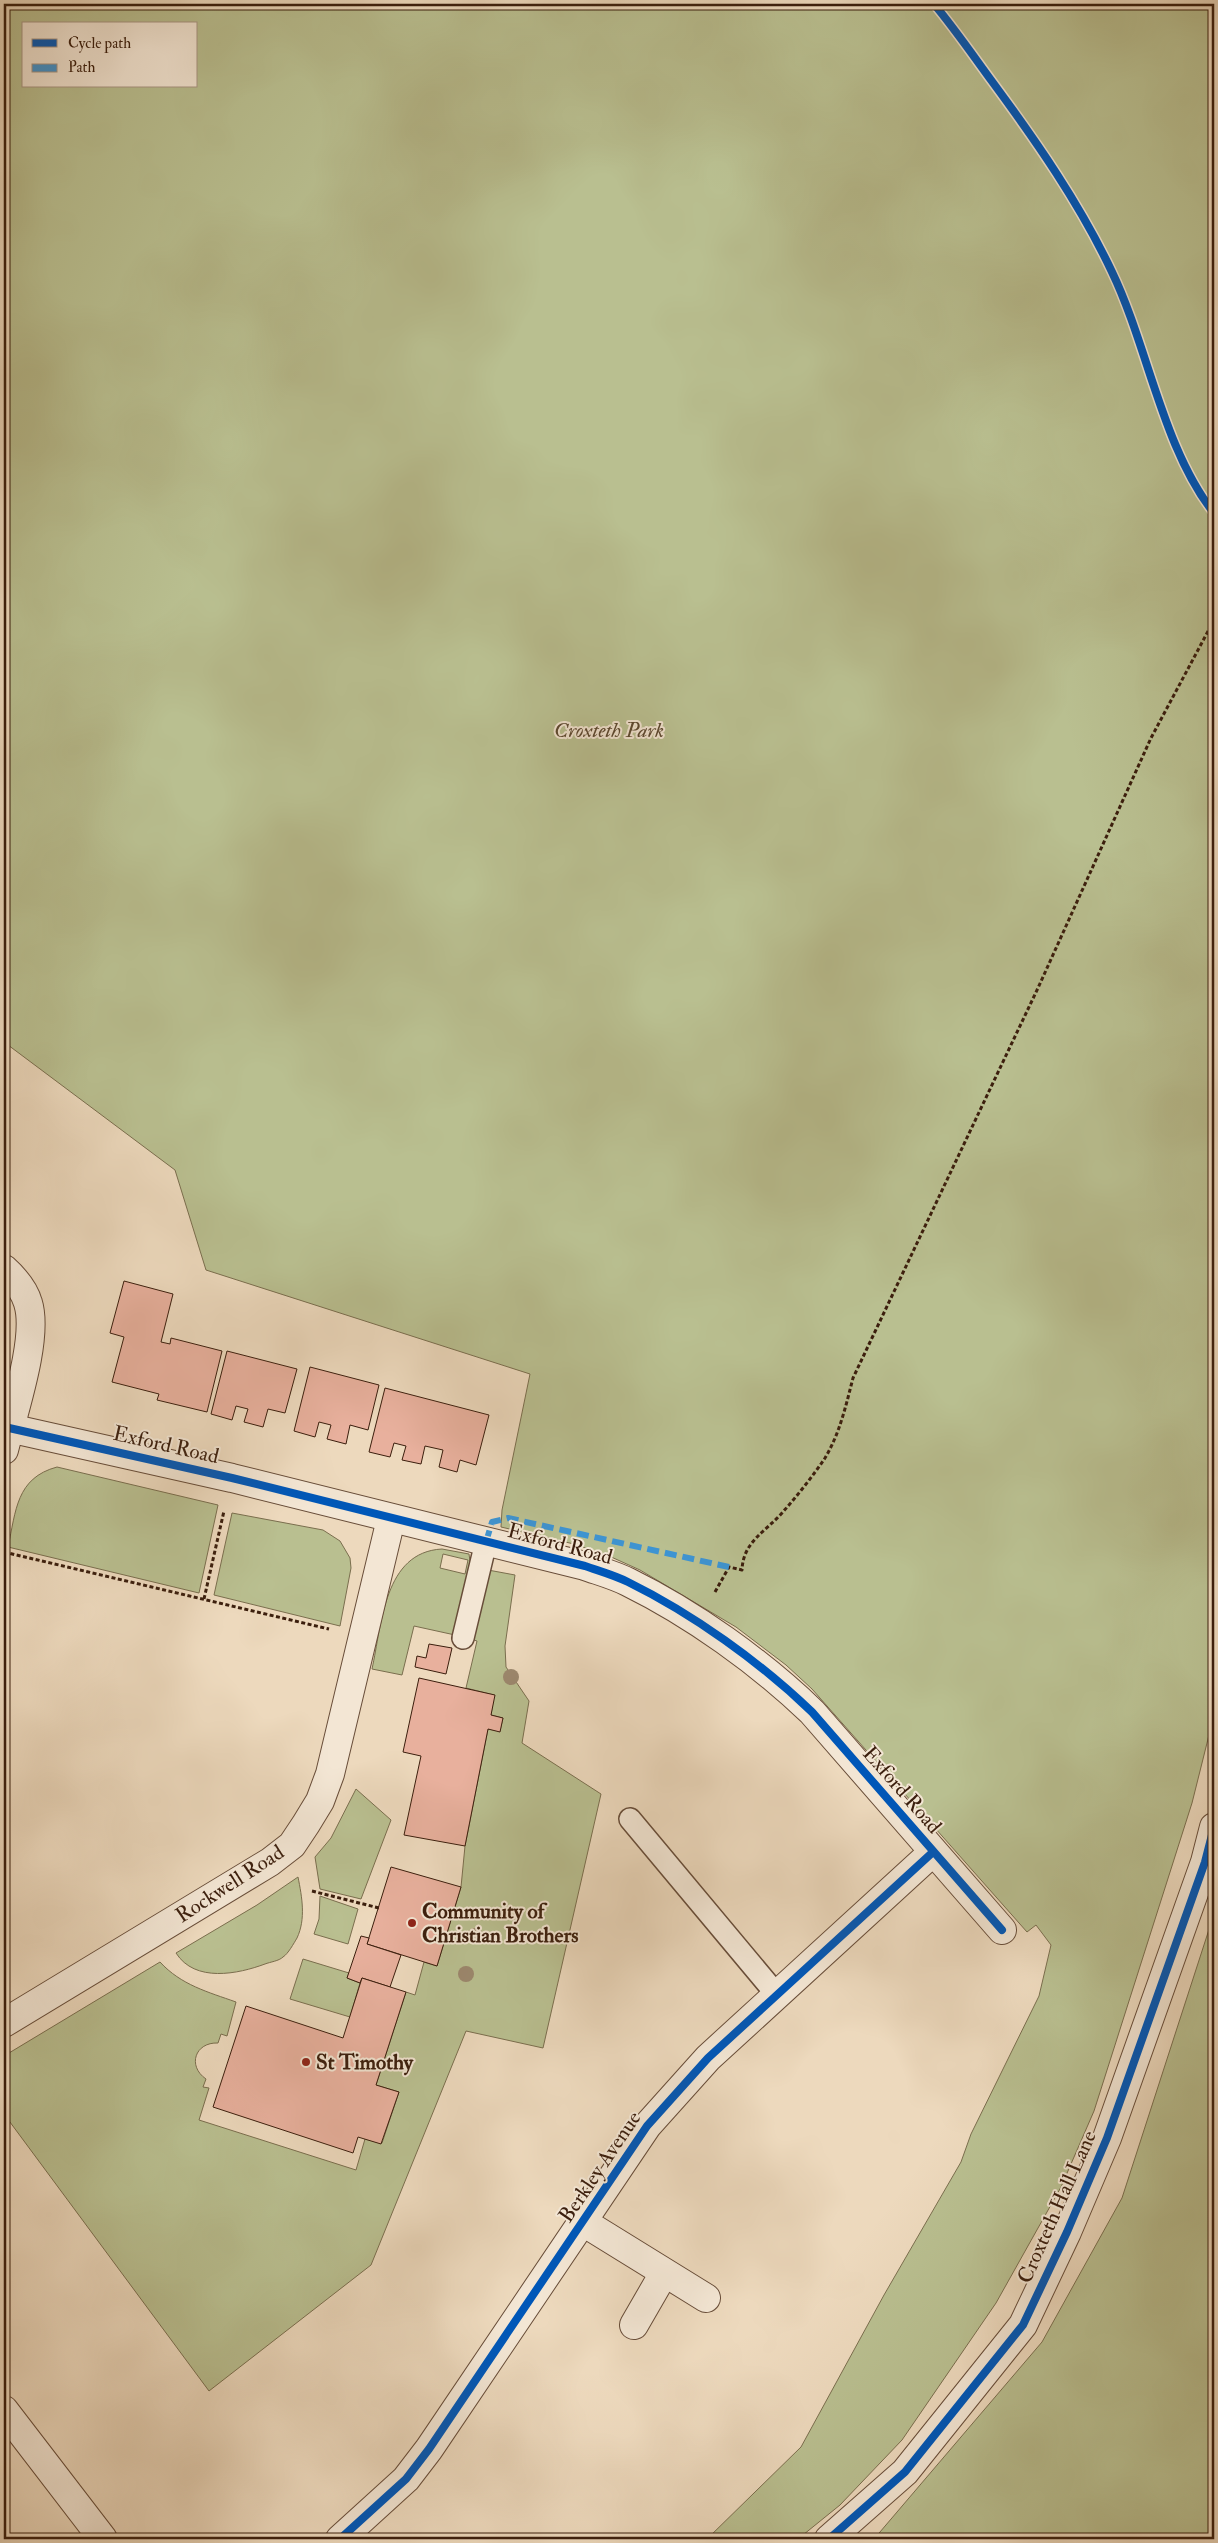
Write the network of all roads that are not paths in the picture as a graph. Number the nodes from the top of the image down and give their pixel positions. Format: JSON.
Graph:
{"nodes":[{"id":1,"x":4,"y":1269,"type":"edge"},
{"id":2,"x":7,"y":1439,"type":"edge"},
{"id":3,"x":390,"y":1519,"type":"junction"},
{"id":4,"x":486,"y":1542,"type":"junction"},
{"id":5,"x":463,"y":1638,"type":"dead end"},
{"id":6,"x":630,"y":1819,"type":"dead end"},
{"id":7,"x":1214,"y":1827,"type":"edge"},
{"id":8,"x":933,"y":1852,"type":"junction"},
{"id":9,"x":1002,"y":1930,"type":"dead end"},
{"id":10,"x":777,"y":1995,"type":"junction"},
{"id":11,"x":4,"y":2023,"type":"edge"},
{"id":12,"x":583,"y":2222,"type":"junction"},
{"id":13,"x":664,"y":2272,"type":"junction"},
{"id":14,"x":706,"y":2298,"type":"dead end"},
{"id":15,"x":634,"y":2326,"type":"dead end"},
{"id":16,"x":8,"y":2424,"type":"edge"},
{"id":17,"x":103,"y":2539,"type":"edge"},
{"id":18,"x":340,"y":2539,"type":"edge"},
{"id":19,"x":830,"y":2539,"type":"edge"}],
"edges":[{"from":1,"to":2,"type":"street"},
{"from":2,"to":3,"type":"street","name":"Exford Road"},
{"from":3,"to":4,"type":"street","name":"Exford Road"},
{"from":3,"to":11,"type":"street","name":"Rockwell Road"},
{"from":4,"to":5,"type":"lane"},
{"from":4,"to":8,"type":"street","name":"Exford Road"},
{"from":6,"to":10,"type":"lane"},
{"from":7,"to":19,"type":"street","name":"Croxteth Hall Lane"},
{"from":8,"to":9,"type":"street","name":"Exford Road"},
{"from":8,"to":10,"type":"street","name":"Berkley Avenue"},
{"from":10,"to":12,"type":"street","name":"Berkley Avenue"},
{"from":12,"to":13,"type":"street"},
{"from":12,"to":18,"type":"street","name":"Berkley Avenue"},
{"from":13,"to":14,"type":"street"},
{"from":13,"to":15,"type":"street"},
{"from":16,"to":17,"type":"street"}]}
